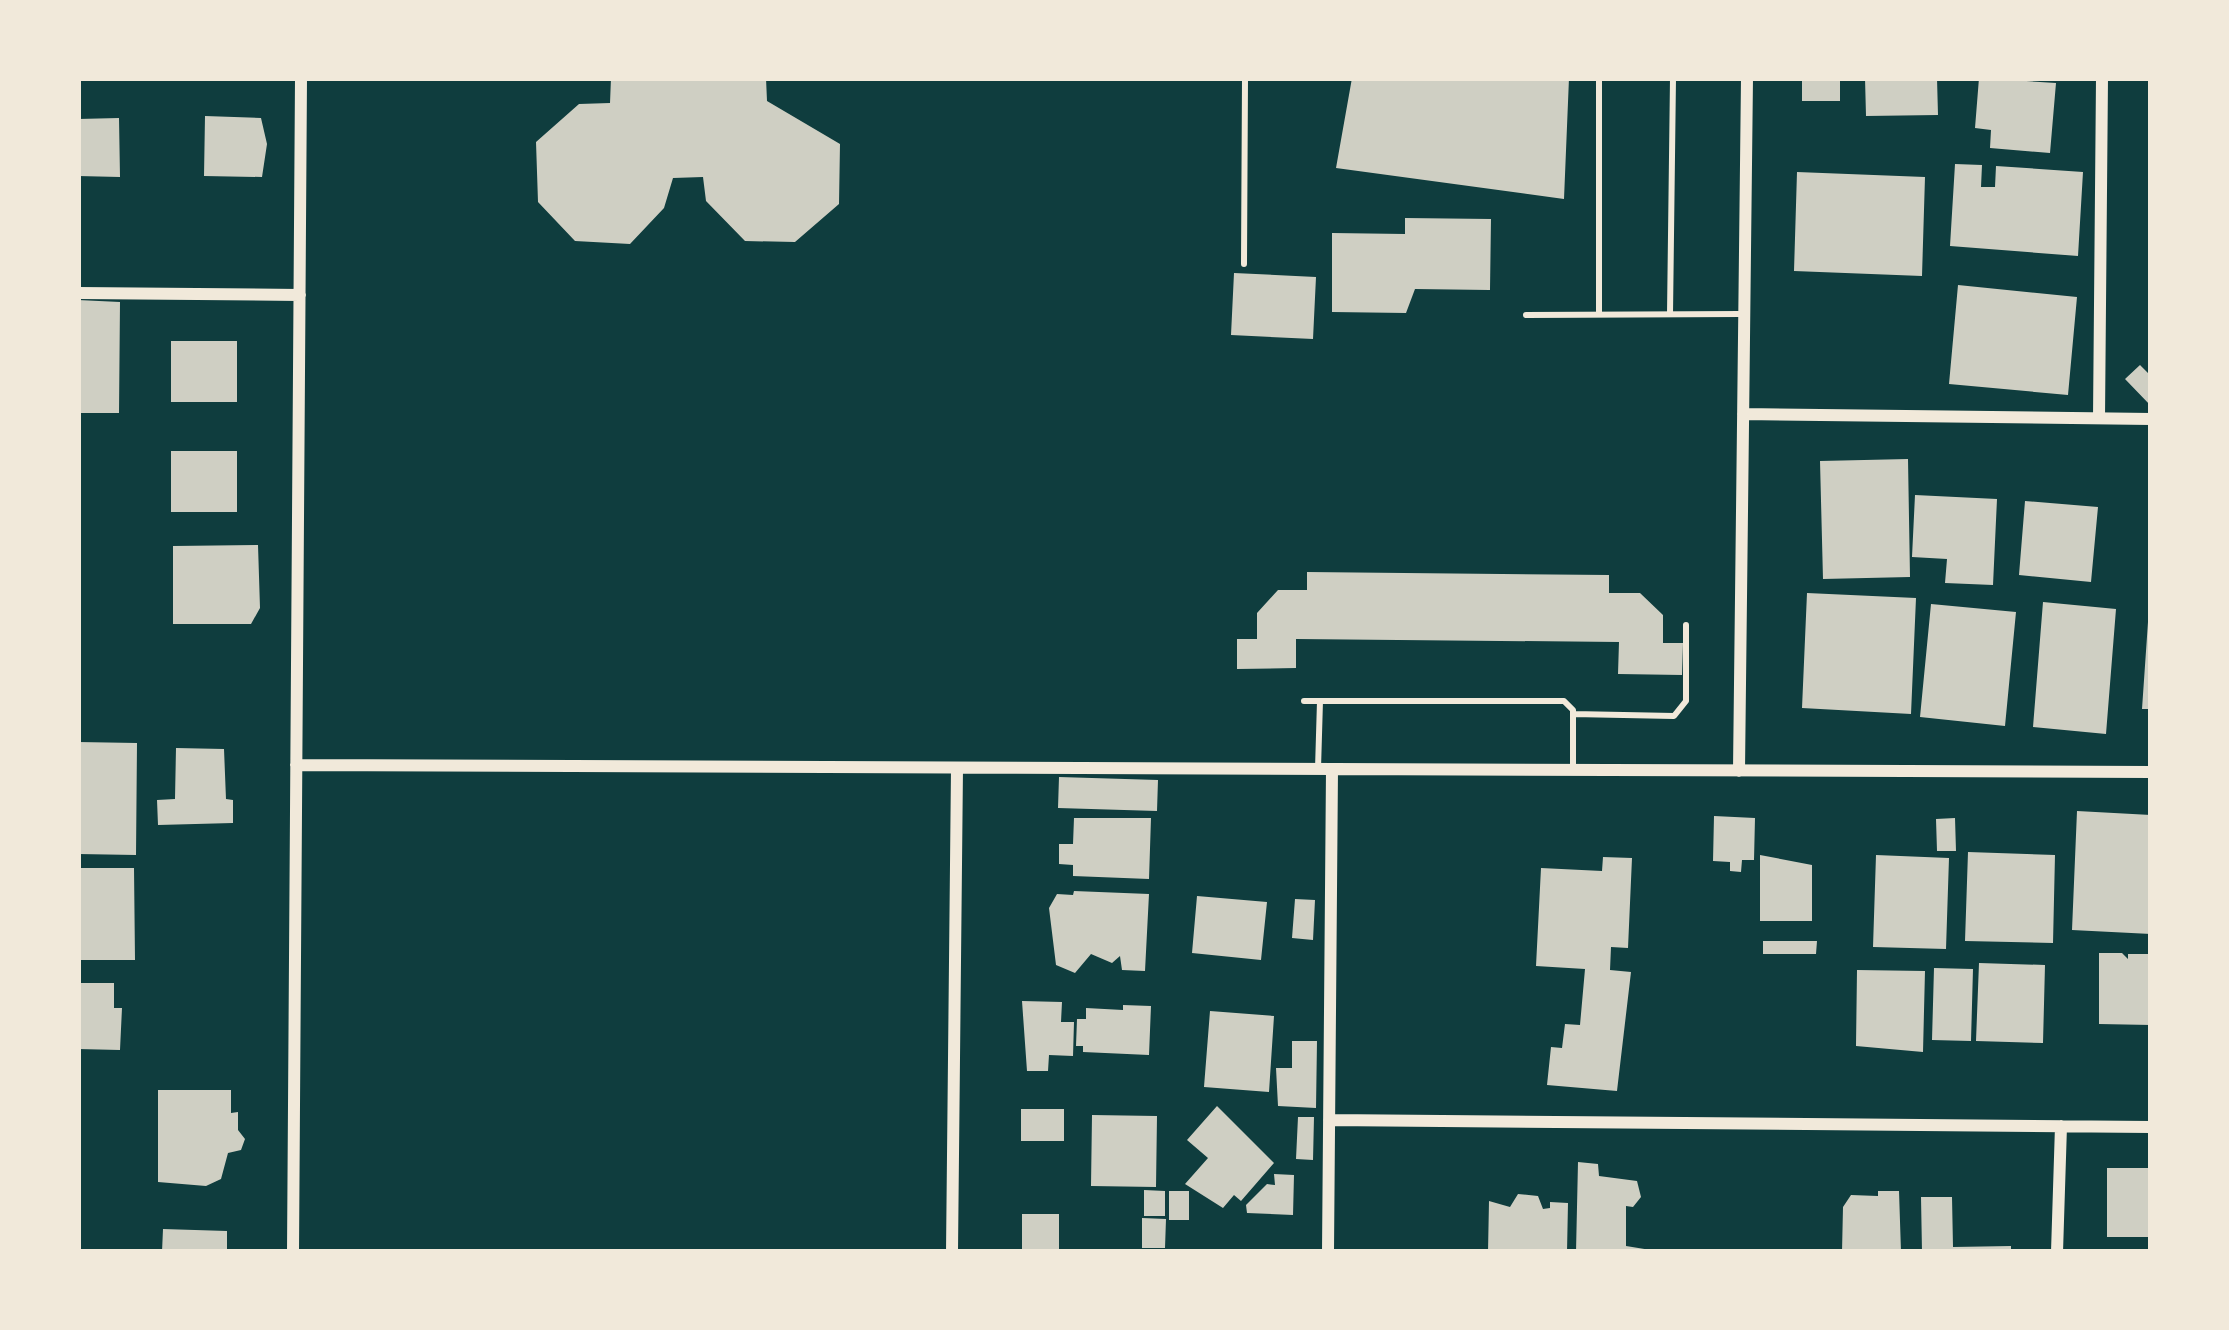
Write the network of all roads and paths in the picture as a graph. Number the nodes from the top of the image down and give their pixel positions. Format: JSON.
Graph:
{"nodes":[{"id":1,"x":301,"y":78,"type":"edge"},
{"id":2,"x":1245,"y":78,"type":"edge"},
{"id":3,"x":1599,"y":78,"type":"edge"},
{"id":4,"x":1673,"y":78,"type":"edge"},
{"id":5,"x":1747,"y":78,"type":"edge"},
{"id":6,"x":2102,"y":78,"type":"edge"},
{"id":7,"x":1244,"y":264,"type":"dead end"},
{"id":8,"x":78,"y":292,"type":"edge"},
{"id":9,"x":300,"y":295,"type":"junction"},
{"id":10,"x":1599,"y":314,"type":"junction"},
{"id":11,"x":1670,"y":314,"type":"junction"},
{"id":12,"x":1744,"y":314,"type":"junction"},
{"id":13,"x":1526,"y":315,"type":"dead end"},
{"id":14,"x":1743,"y":414,"type":"junction"},
{"id":15,"x":2099,"y":418,"type":"junction"},
{"id":16,"x":2151,"y":419,"type":"edge"},
{"id":17,"x":1686,"y":626,"type":"dead end"},
{"id":18,"x":1304,"y":700,"type":"dead end"},
{"id":19,"x":1320,"y":701,"type":"junction"},
{"id":20,"x":1573,"y":714,"type":"junction"},
{"id":21,"x":296,"y":765,"type":"junction"},
{"id":22,"x":957,"y":768,"type":"junction"},
{"id":23,"x":1325,"y":769,"type":"junction"},
{"id":24,"x":1573,"y":770,"type":"junction"},
{"id":25,"x":1739,"y":771,"type":"junction"},
{"id":26,"x":2151,"y":772,"type":"edge"},
{"id":27,"x":1329,"y":1120,"type":"junction"},
{"id":28,"x":2061,"y":1126,"type":"junction"},
{"id":29,"x":2151,"y":1127,"type":"edge"},
{"id":30,"x":293,"y":1252,"type":"edge"},
{"id":31,"x":952,"y":1252,"type":"edge"},
{"id":32,"x":1328,"y":1252,"type":"edge"},
{"id":33,"x":2057,"y":1252,"type":"edge"}],
"edges":[{"from":1,"to":9,"type":"street"},
{"from":2,"to":7,"type":"lane"},
{"from":3,"to":10,"type":"lane"},
{"from":4,"to":11,"type":"lane"},
{"from":5,"to":12,"type":"street"},
{"from":6,"to":15,"type":"street"},
{"from":8,"to":9,"type":"street"},
{"from":9,"to":21,"type":"street"},
{"from":10,"to":11,"type":"lane"},
{"from":10,"to":13,"type":"lane"},
{"from":11,"to":12,"type":"lane"},
{"from":12,"to":14,"type":"street"},
{"from":14,"to":15,"type":"street"},
{"from":14,"to":25,"type":"street"},
{"from":15,"to":16,"type":"street"},
{"from":17,"to":20,"type":"lane"},
{"from":18,"to":19,"type":"lane"},
{"from":19,"to":20,"type":"lane"},
{"from":19,"to":23,"type":"lane"},
{"from":20,"to":24,"type":"lane"},
{"from":21,"to":22,"type":"street"},
{"from":21,"to":30,"type":"street"},
{"from":22,"to":23,"type":"street"},
{"from":22,"to":31,"type":"street"},
{"from":23,"to":24,"type":"street"},
{"from":23,"to":27,"type":"street"},
{"from":24,"to":25,"type":"street"},
{"from":25,"to":26,"type":"street"},
{"from":27,"to":28,"type":"street"},
{"from":27,"to":32,"type":"street"},
{"from":28,"to":29,"type":"street"},
{"from":28,"to":33,"type":"street"}]}
